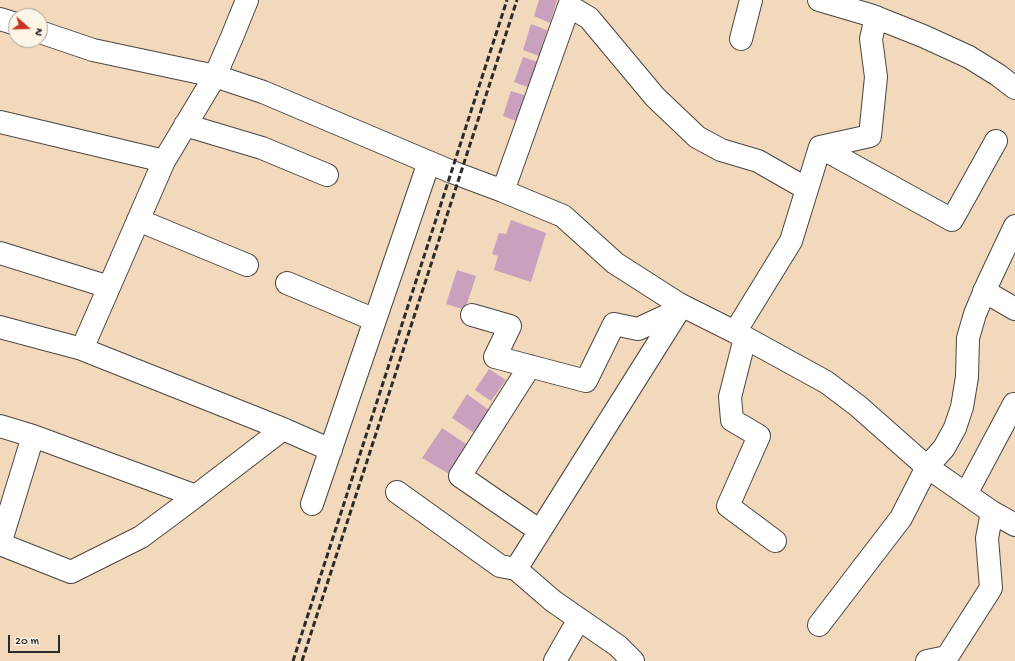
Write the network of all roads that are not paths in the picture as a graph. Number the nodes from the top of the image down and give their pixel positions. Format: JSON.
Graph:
{"nodes":[{"id":1,"x":247,"y":0,"type":"edge"},
{"id":2,"x":751,"y":0,"type":"edge"},
{"id":3,"x":819,"y":0,"type":"edge"},
{"id":4,"x":876,"y":18,"type":"junction"},
{"id":5,"x":48,"y":35,"type":"edge"},
{"id":6,"x":741,"y":39,"type":"dead end"},
{"id":7,"x":215,"y":76,"type":"junction"},
{"id":8,"x":1015,"y":88,"type":"edge"},
{"id":9,"x":0,"y":122,"type":"edge"},
{"id":10,"x":185,"y":125,"type":"junction"},
{"id":11,"x":996,"y":141,"type":"dead end"},
{"id":12,"x":820,"y":147,"type":"junction"},
{"id":13,"x":164,"y":161,"type":"junction"},
{"id":14,"x":429,"y":162,"type":"junction"},
{"id":15,"x":327,"y":174,"type":"dead end"},
{"id":16,"x":807,"y":189,"type":"junction"},
{"id":17,"x":503,"y":191,"type":"junction"},
{"id":18,"x":138,"y":220,"type":"junction"},
{"id":19,"x":1015,"y":226,"type":"edge"},
{"id":20,"x":0,"y":253,"type":"edge"},
{"id":21,"x":247,"y":265,"type":"dead end"},
{"id":22,"x":287,"y":283,"type":"dead end"},
{"id":23,"x":109,"y":287,"type":"junction"},
{"id":24,"x":984,"y":291,"type":"junction"},
{"id":25,"x":679,"y":307,"type":"junction"},
{"id":26,"x":1015,"y":309,"type":"edge"},
{"id":27,"x":472,"y":315,"type":"dead end"},
{"id":28,"x":375,"y":320,"type":"junction"},
{"id":29,"x":0,"y":327,"type":"edge"},
{"id":30,"x":740,"y":335,"type":"junction"},
{"id":31,"x":82,"y":349,"type":"junction"},
{"id":32,"x":530,"y":366,"type":"junction"},
{"id":33,"x":1015,"y":404,"type":"edge"},
{"id":34,"x":0,"y":426,"type":"edge"},
{"id":35,"x":284,"y":429,"type":"junction"},
{"id":36,"x":33,"y":436,"type":"junction"},
{"id":37,"x":331,"y":450,"type":"junction"},
{"id":38,"x":927,"y":467,"type":"junction"},
{"id":39,"x":397,"y":492,"type":"dead end"},
{"id":40,"x":966,"y":494,"type":"junction"},
{"id":41,"x":196,"y":496,"type":"junction"},
{"id":42,"x":312,"y":504,"type":"dead end"},
{"id":43,"x":992,"y":512,"type":"junction"},
{"id":44,"x":1015,"y":525,"type":"edge"},
{"id":45,"x":540,"y":531,"type":"junction"},
{"id":46,"x":775,"y":541,"type":"dead end"},
{"id":47,"x":0,"y":544,"type":"edge"},
{"id":48,"x":516,"y":569,"type":"junction"},
{"id":49,"x":579,"y":619,"type":"junction"},
{"id":50,"x":819,"y":625,"type":"dead end"},
{"id":51,"x":942,"y":660,"type":"edge"},
{"id":52,"x":555,"y":661,"type":"edge"},
{"id":53,"x":633,"y":661,"type":"edge"}],
"edges":[{"from":1,"to":7,"type":"street"},
{"from":2,"to":6,"type":"street"},
{"from":3,"to":4,"type":"street"},
{"from":4,"to":8,"type":"street"},
{"from":4,"to":12,"type":"street"},
{"from":5,"to":7,"type":"street"},
{"from":7,"to":10,"type":"street"},
{"from":7,"to":14,"type":"street"},
{"from":9,"to":13,"type":"street"},
{"from":10,"to":13,"type":"street"},
{"from":10,"to":15,"type":"street"},
{"from":11,"to":12,"type":"street"},
{"from":12,"to":16,"type":"street"},
{"from":13,"to":18,"type":"street"},
{"from":14,"to":17,"type":"street"},
{"from":14,"to":28,"type":"street"},
{"from":16,"to":17,"type":"street"},
{"from":16,"to":30,"type":"street"},
{"from":17,"to":25,"type":"street"},
{"from":18,"to":21,"type":"street"},
{"from":18,"to":23,"type":"street"},
{"from":19,"to":24,"type":"street"},
{"from":20,"to":23,"type":"street"},
{"from":22,"to":28,"type":"street"},
{"from":23,"to":31,"type":"street"},
{"from":24,"to":26,"type":"street"},
{"from":24,"to":38,"type":"street"},
{"from":25,"to":30,"type":"street"},
{"from":25,"to":32,"type":"street"},
{"from":25,"to":45,"type":"street"},
{"from":27,"to":32,"type":"street"},
{"from":28,"to":37,"type":"street"},
{"from":29,"to":31,"type":"street"},
{"from":30,"to":38,"type":"street"},
{"from":30,"to":46,"type":"street"},
{"from":31,"to":35,"type":"street"},
{"from":32,"to":45,"type":"street"},
{"from":33,"to":40,"type":"street"},
{"from":34,"to":36,"type":"street"},
{"from":35,"to":37,"type":"street"},
{"from":35,"to":41,"type":"street"},
{"from":36,"to":41,"type":"street"},
{"from":36,"to":47,"type":"street"},
{"from":37,"to":42,"type":"street"},
{"from":38,"to":40,"type":"street"},
{"from":38,"to":50,"type":"street"},
{"from":39,"to":48,"type":"street"},
{"from":40,"to":43,"type":"street"},
{"from":41,"to":47,"type":"street"},
{"from":43,"to":44,"type":"street"},
{"from":43,"to":51,"type":"street"},
{"from":45,"to":48,"type":"street"},
{"from":48,"to":49,"type":"street"},
{"from":49,"to":52,"type":"street"},
{"from":49,"to":53,"type":"street"}]}
